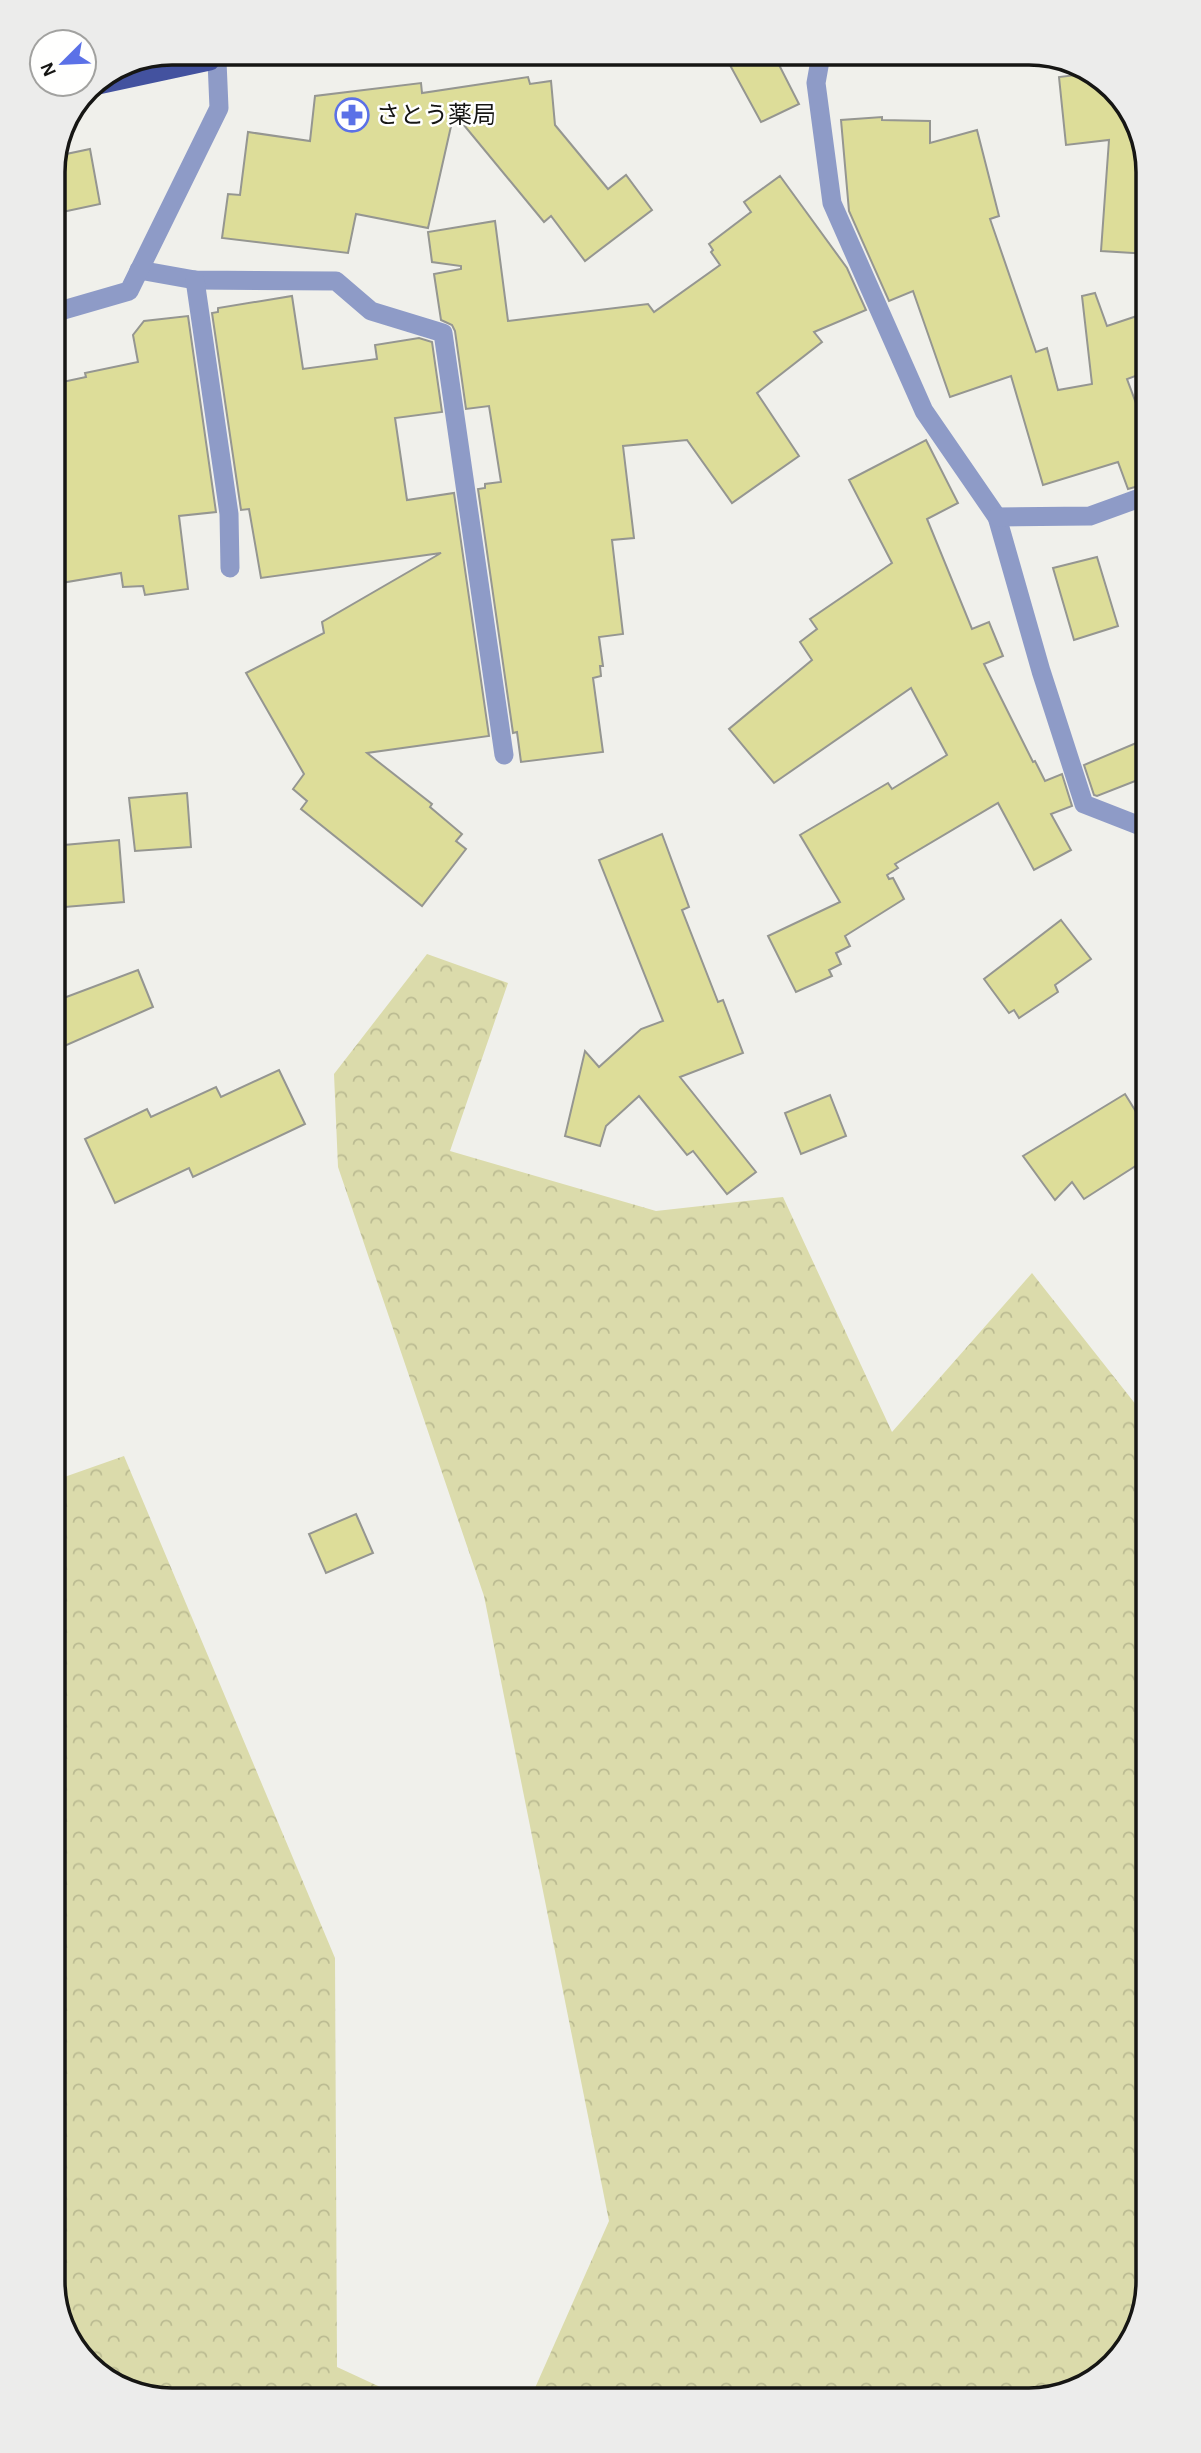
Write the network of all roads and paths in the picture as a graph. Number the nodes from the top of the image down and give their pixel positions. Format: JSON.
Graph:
{"nodes":[{"id":1,"x":191,"y":65,"type":"edge"},
{"id":2,"x":217,"y":65,"type":"edge"},
{"id":3,"x":819,"y":65,"type":"edge"},
{"id":4,"x":115,"y":81,"type":"edge"},
{"id":5,"x":139,"y":270,"type":"junction"},
{"id":6,"x":195,"y":280,"type":"junction"},
{"id":7,"x":65,"y":309,"type":"edge"},
{"id":8,"x":1136,"y":500,"type":"edge"},
{"id":9,"x":997,"y":516,"type":"junction"},
{"id":10,"x":230,"y":568,"type":"dead end"},
{"id":11,"x":504,"y":755,"type":"dead end"},
{"id":12,"x":1136,"y":824,"type":"edge"}],
"edges":[{"from":1,"to":4,"type":"main road"},
{"from":2,"to":5,"type":"street"},
{"from":3,"to":9,"type":"street"},
{"from":5,"to":6,"type":"street"},
{"from":5,"to":7,"type":"street"},
{"from":6,"to":10,"type":"street"},
{"from":6,"to":11,"type":"street"},
{"from":8,"to":9,"type":"street"},
{"from":9,"to":12,"type":"street"}]}
